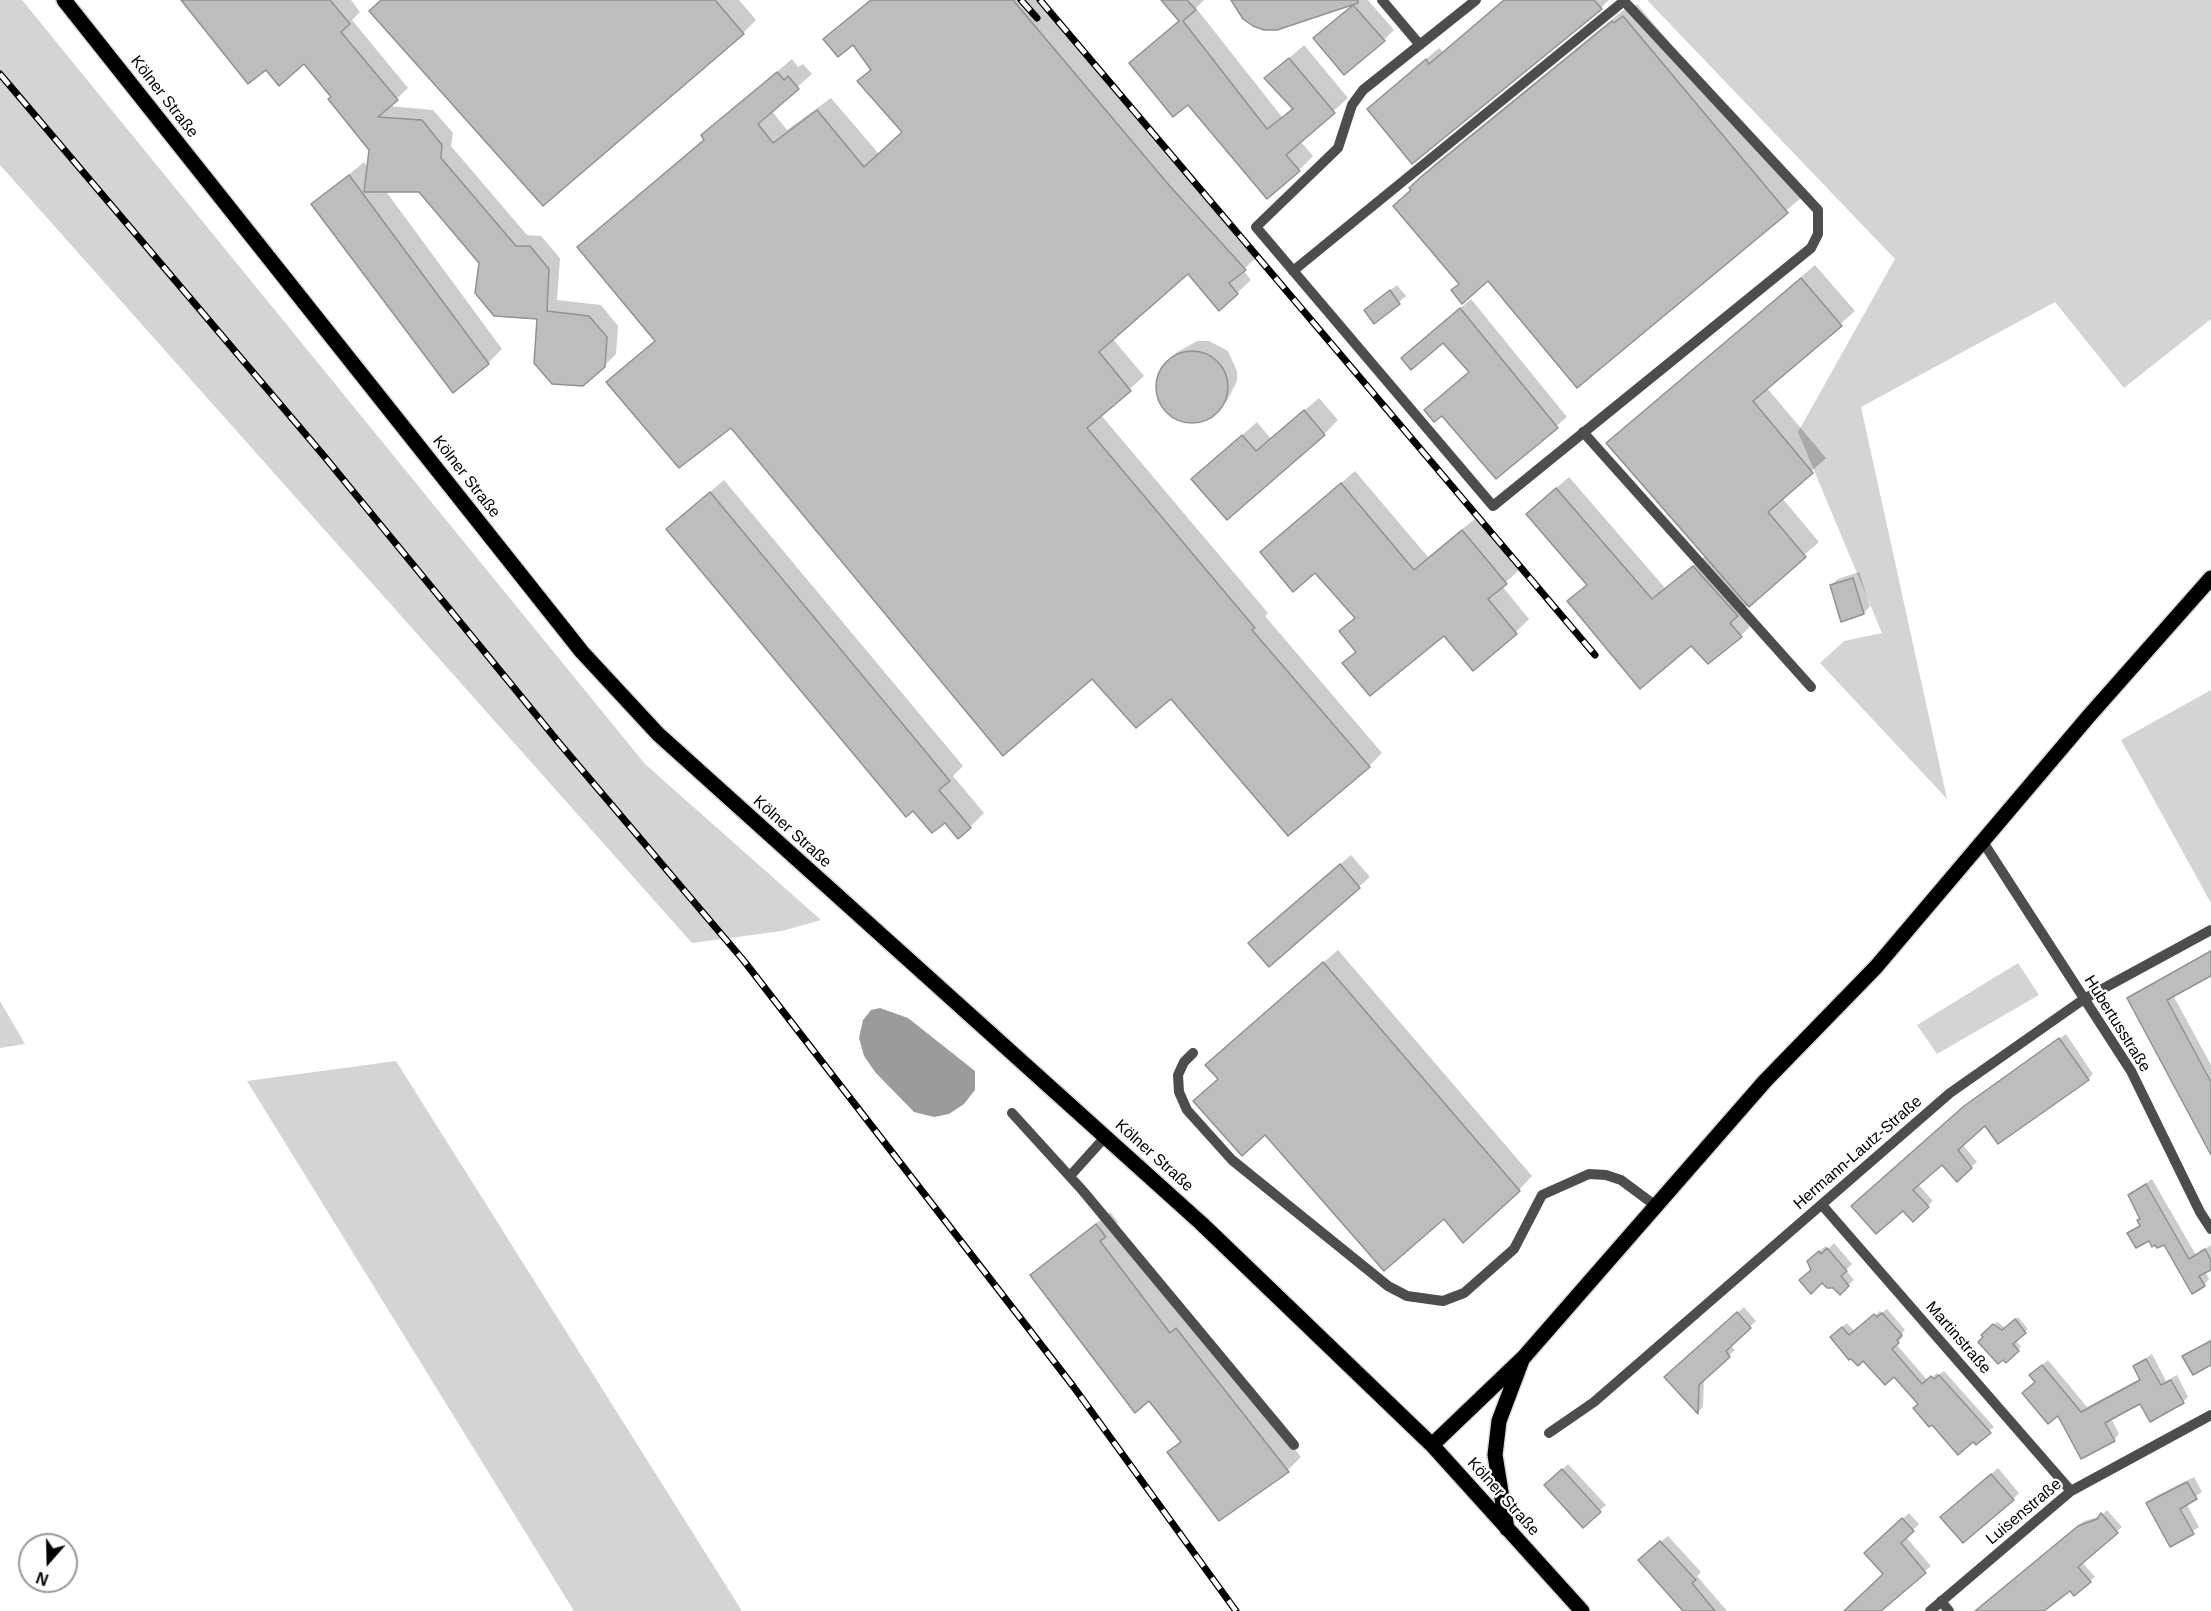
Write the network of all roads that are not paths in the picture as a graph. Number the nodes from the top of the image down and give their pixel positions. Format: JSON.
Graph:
{"nodes":[{"id":1,"x":64,"y":0,"type":"edge"},
{"id":2,"x":1382,"y":0,"type":"edge"},
{"id":3,"x":1476,"y":0,"type":"edge"},
{"id":4,"x":1624,"y":0,"type":"edge"},
{"id":5,"x":1420,"y":45,"type":"junction"},
{"id":6,"x":1293,"y":271,"type":"junction"},
{"id":7,"x":1583,"y":432,"type":"junction"},
{"id":8,"x":2211,"y":578,"type":"edge"},
{"id":9,"x":1811,"y":687,"type":"dead end"},
{"id":10,"x":1983,"y":842,"type":"junction"},
{"id":11,"x":2211,"y":930,"type":"edge"},
{"id":12,"x":2084,"y":999,"type":"junction"},
{"id":13,"x":1193,"y":1053,"type":"dead end"},
{"id":14,"x":1012,"y":1113,"type":"dead end"},
{"id":15,"x":1106,"y":1136,"type":"junction"},
{"id":16,"x":1070,"y":1176,"type":"junction"},
{"id":17,"x":1822,"y":1205,"type":"junction"},
{"id":18,"x":1656,"y":1206,"type":"junction"},
{"id":19,"x":2211,"y":1229,"type":"edge"},
{"id":20,"x":1524,"y":1357,"type":"junction"},
{"id":21,"x":2211,"y":1415,"type":"edge"},
{"id":22,"x":1549,"y":1433,"type":"dead end"},
{"id":23,"x":1294,"y":1445,"type":"dead end"},
{"id":24,"x":1432,"y":1445,"type":"junction"},
{"id":25,"x":2071,"y":1491,"type":"junction"},
{"id":26,"x":1507,"y":1529,"type":"junction"},
{"id":27,"x":1941,"y":1601,"type":"junction"},
{"id":28,"x":1582,"y":1611,"type":"edge"},
{"id":29,"x":1930,"y":1611,"type":"edge"},
{"id":30,"x":1949,"y":1611,"type":"edge"}],
"edges":[{"from":1,"to":15,"type":"main road","name":"Kölner Straße"},
{"from":2,"to":5,"type":"street"},
{"from":3,"to":5,"type":"street"},
{"from":4,"to":6,"type":"street"},
{"from":4,"to":7,"type":"street"},
{"from":5,"to":6,"type":"street"},
{"from":6,"to":7,"type":"street"},
{"from":7,"to":9,"type":"street"},
{"from":8,"to":10,"type":"main road"},
{"from":10,"to":12,"type":"street","name":"Hubertusstraße"},
{"from":10,"to":18,"type":"main road"},
{"from":11,"to":12,"type":"street","name":"Hermann-Lautz-Straße"},
{"from":12,"to":17,"type":"street","name":"Hermann-Lautz-Straße"},
{"from":12,"to":19,"type":"street","name":"Hubertusstraße"},
{"from":13,"to":18,"type":"street"},
{"from":14,"to":16,"type":"street"},
{"from":15,"to":16,"type":"street"},
{"from":15,"to":24,"type":"main road","name":"Kölner Straße"},
{"from":16,"to":23,"type":"street"},
{"from":17,"to":22,"type":"street","name":"Hermann-Lautz-Straße"},
{"from":17,"to":25,"type":"street","name":"Martinstraße"},
{"from":18,"to":20,"type":"main road"},
{"from":20,"to":24,"type":"main road"},
{"from":20,"to":26,"type":"main road"},
{"from":21,"to":25,"type":"street","name":"Luisenstraße"},
{"from":24,"to":26,"type":"main road","name":"Kölner Straße"},
{"from":25,"to":27,"type":"street","name":"Luisenstraße"},
{"from":26,"to":28,"type":"main road","name":"Kölner Straße"},
{"from":27,"to":29,"type":"street","name":"Luisenstraße"},
{"from":27,"to":30,"type":"street"}]}
